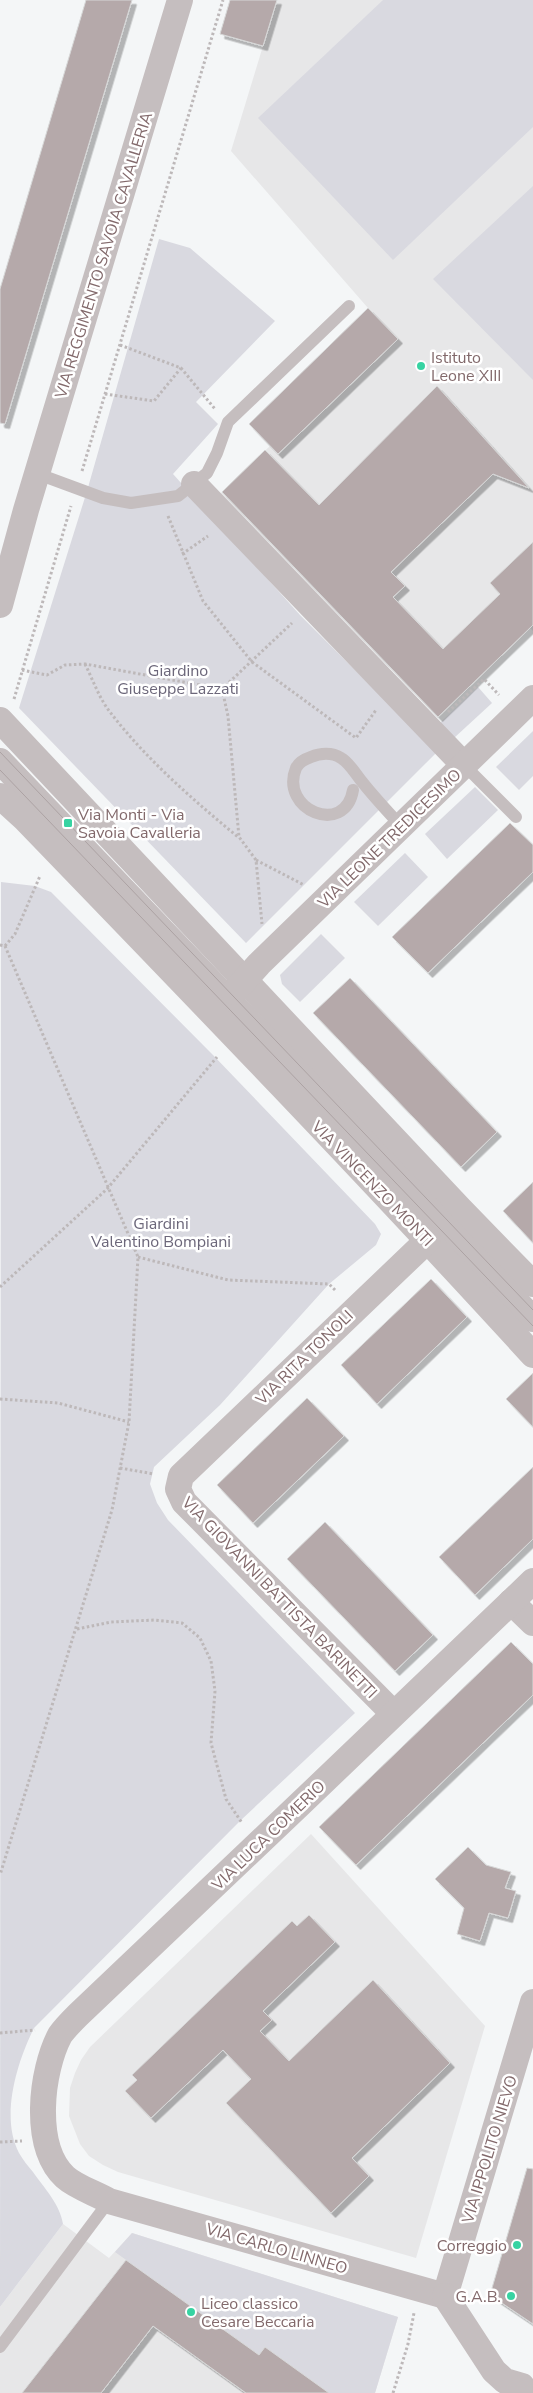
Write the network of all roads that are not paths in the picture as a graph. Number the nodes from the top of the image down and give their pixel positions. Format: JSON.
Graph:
{"nodes":[{"id":1,"x":180,"y":0,"type":"edge"},
{"id":2,"x":349,"y":306,"type":"dead end"},
{"id":3,"x":38,"y":474,"type":"junction"},
{"id":4,"x":194,"y":484,"type":"junction"},
{"id":5,"x":26,"y":510,"type":"junction"},
{"id":6,"x":0,"y":540,"type":"edge"},
{"id":7,"x":0,"y":605,"type":"edge"},
{"id":8,"x":533,"y":698,"type":"edge"},
{"id":9,"x":6,"y":712,"type":"edge"},
{"id":10,"x":0,"y":762,"type":"edge"},
{"id":11,"x":464,"y":765,"type":"junction"},
{"id":12,"x":352,"y":790,"type":"dead end"},
{"id":13,"x":0,"y":796,"type":"edge"},
{"id":14,"x":0,"y":814,"type":"edge"},
{"id":15,"x":516,"y":817,"type":"dead end"},
{"id":16,"x":26,"y":819,"type":"junction"},
{"id":17,"x":401,"y":826,"type":"junction"},
{"id":18,"x":245,"y":979,"type":"junction"},
{"id":19,"x":219,"y":1006,"type":"junction"},
{"id":20,"x":428,"y":1240,"type":"junction"},
{"id":21,"x":533,"y":1284,"type":"edge"},
{"id":22,"x":533,"y":1318,"type":"edge"},
{"id":23,"x":533,"y":1355,"type":"edge"},
{"id":24,"x":170,"y":1476,"type":"joint"},
{"id":25,"x":533,"y":1581,"type":"edge"},
{"id":26,"x":511,"y":1602,"type":"junction"},
{"id":27,"x":533,"y":1623,"type":"edge"},
{"id":28,"x":393,"y":1713,"type":"junction"},
{"id":29,"x":533,"y":2002,"type":"edge"},
{"id":30,"x":42,"y":2112,"type":"joint"},
{"id":31,"x":109,"y":2201,"type":"junction"},
{"id":32,"x":445,"y":2296,"type":"junction"},
{"id":33,"x":0,"y":2348,"type":"edge"},
{"id":34,"x":523,"y":2389,"type":"edge"}],
"edges":[{"from":1,"to":3,"type":"street","name":"VIA REGGIMENTO SAVOIA CAVALLERIA"},
{"from":2,"to":4,"type":"lane"},
{"from":3,"to":4,"type":"lane"},
{"from":3,"to":5,"type":"street","name":"VIA REGGIMENTO SAVOIA CAVALLERIA"},
{"from":4,"to":11,"type":"street"},
{"from":5,"to":6,"type":"street","name":"VIA REGGIMENTO SAVOIA CAVALLERIA"},
{"from":5,"to":7,"type":"street","name":"VIA REGGIMENTO SAVOIA CAVALLERIA"},
{"from":8,"to":11,"type":"street","name":"VIA LEONE TREDICESIMO"},
{"from":9,"to":18,"type":"street"},
{"from":10,"to":19,"type":"street"},
{"from":11,"to":15,"type":"lane"},
{"from":11,"to":17,"type":"street","name":"VIA LEONE TREDICESIMO"},
{"from":12,"to":17,"type":"lane"},
{"from":13,"to":16,"type":"street","name":"VIA VINCENZO MONTI"},
{"from":14,"to":16,"type":"street"},
{"from":16,"to":19,"type":"street","name":"VIA VINCENZO MONTI"},
{"from":17,"to":18,"type":"street","name":"VIA LEONE TREDICESIMO"},
{"from":18,"to":19,"type":"street"},
{"from":18,"to":21,"type":"street"},
{"from":19,"to":20,"type":"street","name":"VIA VINCENZO MONTI"},
{"from":19,"to":22,"type":"street"},
{"from":20,"to":23,"type":"street","name":"VIA VINCENZO MONTI"},
{"from":20,"to":24,"type":"street","name":"VIA RITA TONOLI"},
{"from":24,"to":28,"type":"street","name":"VIA GIOVANNI BATTISTA BARINETTI"},
{"from":25,"to":26,"type":"street","name":"VIA LUCA COMERIO"},
{"from":26,"to":27,"type":"street"},
{"from":26,"to":28,"type":"street","name":"VIA LUCA COMERIO"},
{"from":28,"to":30,"type":"street","name":"VIA LUCA COMERIO"},
{"from":29,"to":32,"type":"street","name":"VIA IPPOLITO NIEVO"},
{"from":30,"to":31,"type":"street","name":"VIA CARLO LINNEO"},
{"from":31,"to":32,"type":"street","name":"VIA CARLO LINNEO"},
{"from":31,"to":33,"type":"lane"},
{"from":32,"to":34,"type":"street"}]}
